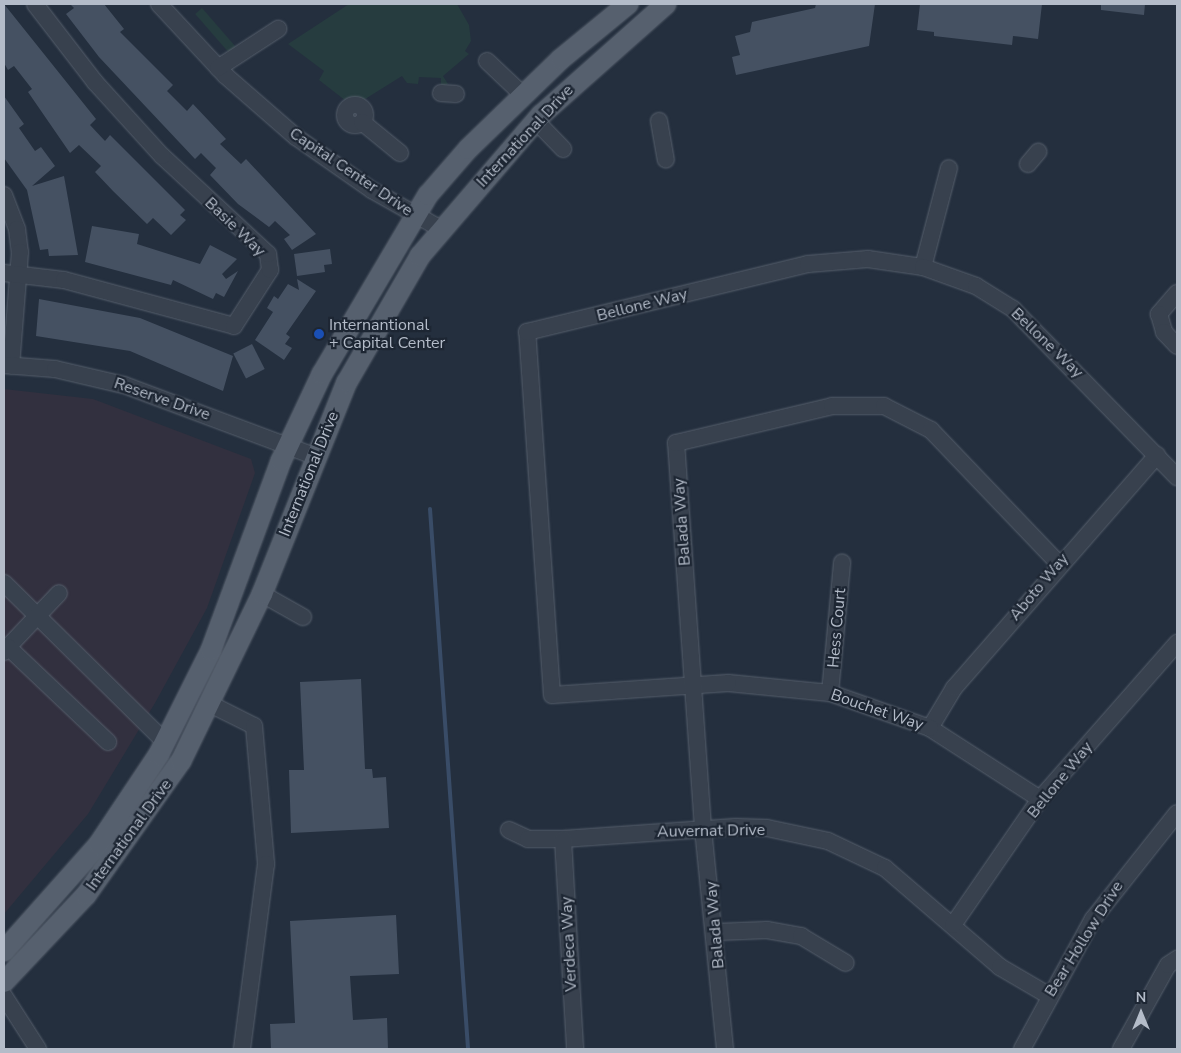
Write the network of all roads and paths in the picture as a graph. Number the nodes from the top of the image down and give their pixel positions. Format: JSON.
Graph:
{"nodes":[{"id":1,"x":35,"y":4,"type":"edge"},
{"id":2,"x":628,"y":4,"type":"edge"},
{"id":3,"x":646,"y":4,"type":"edge"},
{"id":4,"x":666,"y":4,"type":"edge"},
{"id":5,"x":163,"y":5,"type":"edge"},
{"id":6,"x":278,"y":29,"type":"dead end"},
{"id":7,"x":487,"y":61,"type":"dead end"},
{"id":8,"x":218,"y":68,"type":"junction"},
{"id":9,"x":580,"y":77,"type":"junction"},
{"id":10,"x":523,"y":95,"type":"junction"},
{"id":11,"x":368,"y":116,"type":"dead end"},
{"id":12,"x":536,"y":121,"type":"junction"},
{"id":13,"x":659,"y":121,"type":"dead end"},
{"id":14,"x":563,"y":149,"type":"dead end"},
{"id":15,"x":400,"y":153,"type":"dead end"},
{"id":16,"x":666,"y":158,"type":"dead end"},
{"id":17,"x":948,"y":168,"type":"dead end"},
{"id":18,"x":4,"y":195,"type":"edge"},
{"id":19,"x":418,"y":217,"type":"junction"},
{"id":20,"x":441,"y":229,"type":"junction"},
{"id":21,"x":923,"y":267,"type":"junction"},
{"id":22,"x":12,"y":273,"type":"edge"},
{"id":23,"x":1177,"y":293,"type":"edge"},
{"id":24,"x":1177,"y":344,"type":"edge"},
{"id":25,"x":7,"y":365,"type":"edge"},
{"id":26,"x":290,"y":446,"type":"junction"},
{"id":27,"x":1157,"y":455,"type":"junction"},
{"id":28,"x":314,"y":456,"type":"junction"},
{"id":29,"x":1177,"y":477,"type":"edge"},
{"id":30,"x":842,"y":563,"type":"dead end"},
{"id":31,"x":1058,"y":563,"type":"junction"},
{"id":32,"x":7,"y":589,"type":"edge"},
{"id":33,"x":60,"y":593,"type":"dead end"},
{"id":34,"x":262,"y":594,"type":"junction"},
{"id":35,"x":37,"y":617,"type":"junction"},
{"id":36,"x":303,"y":617,"type":"dead end"},
{"id":37,"x":1177,"y":643,"type":"edge"},
{"id":38,"x":6,"y":650,"type":"edge"},
{"id":39,"x":693,"y":684,"type":"junction"},
{"id":40,"x":830,"y":692,"type":"junction"},
{"id":41,"x":210,"y":704,"type":"junction"},
{"id":42,"x":930,"y":728,"type":"junction"},
{"id":43,"x":108,"y":742,"type":"dead end"},
{"id":44,"x":165,"y":742,"type":"junction"},
{"id":45,"x":1040,"y":799,"type":"junction"},
{"id":46,"x":1174,"y":825,"type":"edge"},
{"id":47,"x":704,"y":828,"type":"junction"},
{"id":48,"x":509,"y":830,"type":"dead end"},
{"id":49,"x":563,"y":839,"type":"junction"},
{"id":50,"x":953,"y":925,"type":"junction"},
{"id":51,"x":716,"y":932,"type":"junction"},
{"id":52,"x":4,"y":951,"type":"edge"},
{"id":53,"x":1177,"y":958,"type":"edge"},
{"id":54,"x":846,"y":963,"type":"dead end"},
{"id":55,"x":4,"y":982,"type":"edge"},
{"id":56,"x":1048,"y":995,"type":"junction"},
{"id":57,"x":4,"y":996,"type":"edge"},
{"id":58,"x":38,"y":1049,"type":"edge"},
{"id":59,"x":242,"y":1049,"type":"edge"},
{"id":60,"x":576,"y":1049,"type":"edge"},
{"id":61,"x":725,"y":1049,"type":"edge"},
{"id":62,"x":1022,"y":1049,"type":"edge"},
{"id":63,"x":1121,"y":1049,"type":"edge"}],
"edges":[{"from":1,"to":22,"type":"street","name":"Basie Way"},
{"from":2,"to":10,"type":"main road","name":"International Drive"},
{"from":3,"to":9,"type":"main road"},
{"from":4,"to":9,"type":"main road","name":"International Drive"},
{"from":5,"to":8,"type":"street","name":"Capital Center Drive"},
{"from":6,"to":8,"type":"street"},
{"from":7,"to":10,"type":"street"},
{"from":8,"to":19,"type":"street","name":"Capital Center Drive"},
{"from":9,"to":12,"type":"main road","name":"International Drive"},
{"from":10,"to":19,"type":"main road","name":"International Drive"},
{"from":11,"to":15,"type":"street"},
{"from":12,"to":14,"type":"street"},
{"from":12,"to":20,"type":"main road","name":"International Drive"},
{"from":13,"to":16,"type":"street"},
{"from":17,"to":21,"type":"street"},
{"from":18,"to":22,"type":"street"},
{"from":19,"to":20,"type":"street","name":"Capital Center Drive"},
{"from":19,"to":26,"type":"main road","name":"International Drive"},
{"from":20,"to":28,"type":"main road","name":"International Drive"},
{"from":21,"to":27,"type":"street","name":"Bellone Way"},
{"from":21,"to":39,"type":"street","name":"Bellone Way"},
{"from":22,"to":25,"type":"street"},
{"from":23,"to":24,"type":"street"},
{"from":25,"to":26,"type":"street","name":"Reserve Drive"},
{"from":26,"to":28,"type":"street","name":"Reserve Drive"},
{"from":26,"to":44,"type":"main road","name":"International Drive"},
{"from":27,"to":29,"type":"street","name":"Bellone Way"},
{"from":27,"to":31,"type":"street","name":"Aboto Way"},
{"from":28,"to":34,"type":"main road","name":"International Drive"},
{"from":30,"to":40,"type":"street","name":"Hess Court"},
{"from":31,"to":39,"type":"street","name":"Balada Way"},
{"from":31,"to":42,"type":"street","name":"Aboto Way"},
{"from":32,"to":35,"type":"street"},
{"from":33,"to":35,"type":"street"},
{"from":34,"to":36,"type":"street"},
{"from":34,"to":41,"type":"main road","name":"International Drive"},
{"from":35,"to":38,"type":"street"},
{"from":35,"to":44,"type":"street"},
{"from":37,"to":45,"type":"street","name":"Bellone Way"},
{"from":38,"to":43,"type":"street"},
{"from":39,"to":40,"type":"street","name":"Bouchet Way"},
{"from":39,"to":47,"type":"street","name":"Balada Way"},
{"from":40,"to":42,"type":"street","name":"Bouchet Way"},
{"from":41,"to":55,"type":"main road","name":"International Drive"},
{"from":41,"to":59,"type":"street"},
{"from":42,"to":45,"type":"street","name":"Bouchet Way"},
{"from":44,"to":52,"type":"main road","name":"International Drive"},
{"from":45,"to":50,"type":"street","name":"Bellone Way"},
{"from":46,"to":56,"type":"street","name":"Bear Hollow Drive"},
{"from":47,"to":49,"type":"street","name":"Auvernat Drive"},
{"from":47,"to":50,"type":"street","name":"Auvernat Drive"},
{"from":47,"to":51,"type":"street","name":"Balada Way"},
{"from":48,"to":49,"type":"street","name":"Auvernat Drive"},
{"from":49,"to":60,"type":"street","name":"Verdeca Way"},
{"from":50,"to":56,"type":"street","name":"Auvernat Drive"},
{"from":51,"to":54,"type":"street"},
{"from":51,"to":61,"type":"street","name":"Balada Way"},
{"from":53,"to":63,"type":"street"},
{"from":56,"to":62,"type":"street","name":"Bear Hollow Drive"},
{"from":57,"to":58,"type":"street"}]}
